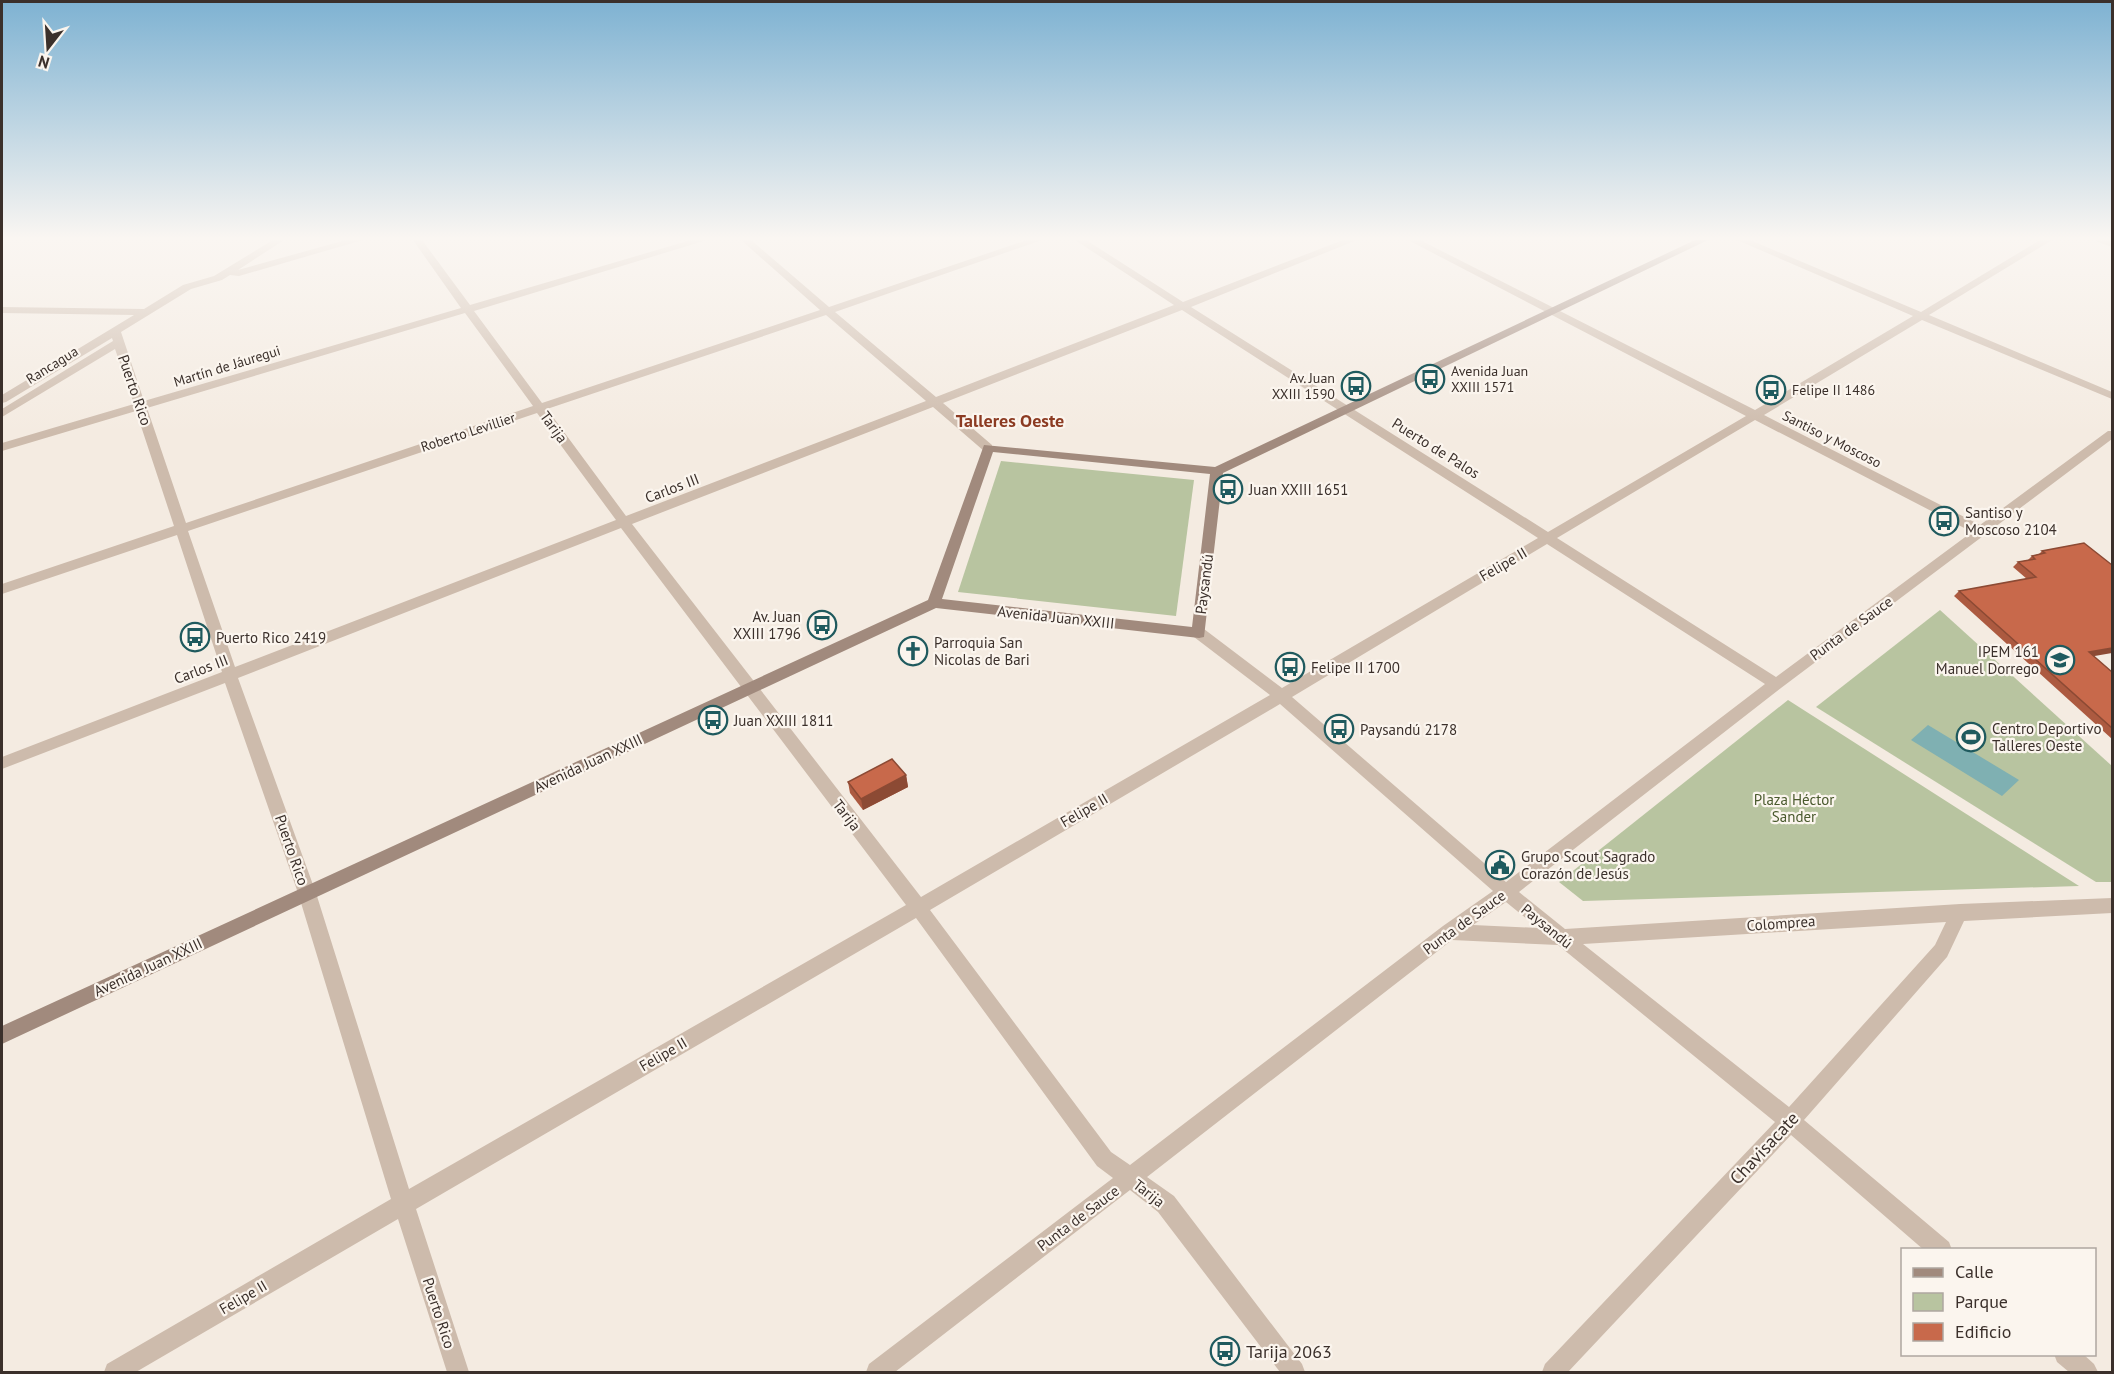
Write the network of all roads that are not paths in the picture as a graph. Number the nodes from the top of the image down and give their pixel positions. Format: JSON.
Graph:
{"nodes":[{"id":1,"x":159,"y":304,"type":"edge"},
{"id":2,"x":463,"y":304,"type":"edge"},
{"id":3,"x":487,"y":304,"type":"edge"},
{"id":4,"x":817,"y":304,"type":"edge"},
{"id":5,"x":849,"y":304,"type":"edge"},
{"id":6,"x":1176,"y":304,"type":"edge"},
{"id":7,"x":1187,"y":304,"type":"edge"},
{"id":8,"x":1536,"y":304,"type":"edge"},
{"id":9,"x":1568,"y":304,"type":"edge"},
{"id":10,"x":1894,"y":304,"type":"edge"},
{"id":11,"x":1942,"y":304,"type":"edge"},
{"id":12,"x":1180,"y":307,"type":"junction"},
{"id":13,"x":2,"y":310,"type":"edge"},
{"id":14,"x":467,"y":310,"type":"junction"},
{"id":15,"x":146,"y":312,"type":"junction"},
{"id":16,"x":826,"y":312,"type":"junction"},
{"id":17,"x":1551,"y":312,"type":"junction"},
{"id":18,"x":1922,"y":316,"type":"junction"},
{"id":19,"x":117,"y":337,"type":"junction"},
{"id":20,"x":2112,"y":396,"type":"edge"},
{"id":21,"x":2,"y":400,"type":"edge"},
{"id":22,"x":937,"y":403,"type":"junction"},
{"id":23,"x":141,"y":407,"type":"junction"},
{"id":24,"x":540,"y":408,"type":"junction"},
{"id":25,"x":1344,"y":410,"type":"junction"},
{"id":26,"x":2,"y":413,"type":"edge"},
{"id":27,"x":1754,"y":416,"type":"junction"},
{"id":28,"x":2112,"y":434,"type":"edge"},
{"id":29,"x":2,"y":447,"type":"edge"},
{"id":30,"x":987,"y":448,"type":"junction"},
{"id":31,"x":1217,"y":471,"type":"junction"},
{"id":32,"x":625,"y":524,"type":"junction"},
{"id":33,"x":181,"y":528,"type":"junction"},
{"id":34,"x":1983,"y":532,"type":"junction"},
{"id":35,"x":1549,"y":537,"type":"junction"},
{"id":36,"x":2,"y":589,"type":"edge"},
{"id":37,"x":934,"y":603,"type":"junction"},
{"id":38,"x":1198,"y":633,"type":"junction"},
{"id":39,"x":230,"y":675,"type":"junction"},
{"id":40,"x":1776,"y":684,"type":"junction"},
{"id":41,"x":750,"y":688,"type":"junction"},
{"id":42,"x":1280,"y":695,"type":"junction"},
{"id":43,"x":2,"y":763,"type":"edge"},
{"id":44,"x":1506,"y":892,"type":"junction"},
{"id":45,"x":307,"y":893,"type":"junction"},
{"id":46,"x":2112,"y":905,"type":"edge"},
{"id":47,"x":918,"y":907,"type":"junction"},
{"id":48,"x":1960,"y":912,"type":"junction"},
{"id":49,"x":1449,"y":932,"type":"junction"},
{"id":50,"x":1560,"y":937,"type":"junction"},
{"id":51,"x":2,"y":1035,"type":"edge"},
{"id":52,"x":1790,"y":1121,"type":"junction"},
{"id":53,"x":1131,"y":1178,"type":"junction"},
{"id":54,"x":403,"y":1203,"type":"junction"},
{"id":55,"x":1939,"y":1248,"type":"edge"},
{"id":56,"x":2067,"y":1356,"type":"edge"},
{"id":57,"x":115,"y":1372,"type":"edge"},
{"id":58,"x":458,"y":1372,"type":"edge"},
{"id":59,"x":877,"y":1372,"type":"edge"},
{"id":60,"x":1294,"y":1372,"type":"edge"},
{"id":61,"x":1553,"y":1372,"type":"edge"},
{"id":62,"x":2086,"y":1372,"type":"edge"}],
"edges":[{"from":1,"to":15,"type":"street","name":"Rancagua"},
{"from":2,"to":14,"type":"street","name":"Tarija"},
{"from":3,"to":14,"type":"street","name":"Martín de Jáuregui"},
{"from":4,"to":16,"type":"street"},
{"from":5,"to":16,"type":"street","name":"Roberto Levillier"},
{"from":6,"to":12,"type":"street","name":"Puerto de Palos"},
{"from":7,"to":12,"type":"street","name":"Carlos III"},
{"from":8,"to":17,"type":"street","name":"Santiso y Moscoso"},
{"from":9,"to":17,"type":"main road"},
{"from":10,"to":18,"type":"street"},
{"from":11,"to":18,"type":"street","name":"Felipe II"},
{"from":12,"to":22,"type":"street","name":"Carlos III"},
{"from":12,"to":25,"type":"street","name":"Puerto de Palos"},
{"from":13,"to":15,"type":"street"},
{"from":14,"to":23,"type":"street","name":"Martín de Jáuregui"},
{"from":14,"to":24,"type":"street","name":"Tarija"},
{"from":15,"to":19,"type":"street","name":"Rancagua"},
{"from":16,"to":22,"type":"street"},
{"from":16,"to":24,"type":"street","name":"Roberto Levillier"},
{"from":17,"to":25,"type":"main road"},
{"from":17,"to":27,"type":"street","name":"Santiso y Moscoso"},
{"from":18,"to":20,"type":"street"},
{"from":18,"to":27,"type":"street","name":"Felipe II"},
{"from":19,"to":21,"type":"street","name":"Rancagua"},
{"from":19,"to":23,"type":"street","name":"Puerto Rico"},
{"from":19,"to":26,"type":"street","name":"Rancagua"},
{"from":22,"to":30,"type":"street"},
{"from":22,"to":32,"type":"street","name":"Carlos III"},
{"from":23,"to":29,"type":"street","name":"Martín de Jáuregui"},
{"from":23,"to":33,"type":"street","name":"Puerto Rico"},
{"from":24,"to":32,"type":"street","name":"Tarija"},
{"from":24,"to":33,"type":"street","name":"Roberto Levillier"},
{"from":25,"to":31,"type":"main road"},
{"from":25,"to":35,"type":"street","name":"Puerto de Palos"},
{"from":27,"to":34,"type":"street","name":"Santiso y Moscoso"},
{"from":27,"to":35,"type":"street","name":"Felipe II"},
{"from":28,"to":34,"type":"street","name":"Punta de Sauce"},
{"from":30,"to":31,"type":"main road"},
{"from":30,"to":37,"type":"main road"},
{"from":31,"to":38,"type":"main road","name":"Paysandú"},
{"from":32,"to":39,"type":"street","name":"Carlos III"},
{"from":32,"to":41,"type":"street","name":"Tarija"},
{"from":33,"to":36,"type":"street","name":"Roberto Levillier"},
{"from":33,"to":39,"type":"street","name":"Puerto Rico"},
{"from":34,"to":40,"type":"street","name":"Punta de Sauce"},
{"from":35,"to":40,"type":"street","name":"Puerto de Palos"},
{"from":35,"to":42,"type":"street","name":"Felipe II"},
{"from":37,"to":38,"type":"main road","name":"Avenida Juan XXIII"},
{"from":37,"to":41,"type":"main road","name":"Avenida Juan XXIII"},
{"from":38,"to":42,"type":"street","name":"Paysandú"},
{"from":39,"to":43,"type":"street","name":"Carlos III"},
{"from":39,"to":45,"type":"street","name":"Puerto Rico"},
{"from":40,"to":44,"type":"street","name":"Punta de Sauce"},
{"from":41,"to":45,"type":"main road","name":"Avenida Juan XXIII"},
{"from":41,"to":47,"type":"street","name":"Tarija"},
{"from":42,"to":44,"type":"street","name":"Paysandú"},
{"from":42,"to":47,"type":"street","name":"Felipe II"},
{"from":44,"to":49,"type":"street","name":"Punta de Sauce"},
{"from":44,"to":50,"type":"street","name":"Paysandú"},
{"from":45,"to":51,"type":"main road","name":"Avenida Juan XXIII"},
{"from":45,"to":54,"type":"street","name":"Puerto Rico"},
{"from":46,"to":48,"type":"street","name":"Colomprea"},
{"from":47,"to":53,"type":"street","name":"Tarija"},
{"from":47,"to":54,"type":"street","name":"Felipe II"},
{"from":48,"to":50,"type":"street","name":"Colomprea"},
{"from":48,"to":52,"type":"street","name":"Chavisacate"},
{"from":49,"to":50,"type":"street","name":"Colomprea"},
{"from":49,"to":53,"type":"street","name":"Punta de Sauce"},
{"from":50,"to":52,"type":"street","name":"Paysandú"},
{"from":52,"to":55,"type":"street","name":"Paysandú"},
{"from":52,"to":61,"type":"street","name":"Chavisacate"},
{"from":53,"to":59,"type":"street","name":"Punta de Sauce"},
{"from":53,"to":60,"type":"street","name":"Tarija"},
{"from":54,"to":57,"type":"street","name":"Felipe II"},
{"from":54,"to":58,"type":"street","name":"Puerto Rico"},
{"from":56,"to":62,"type":"street"}]}
